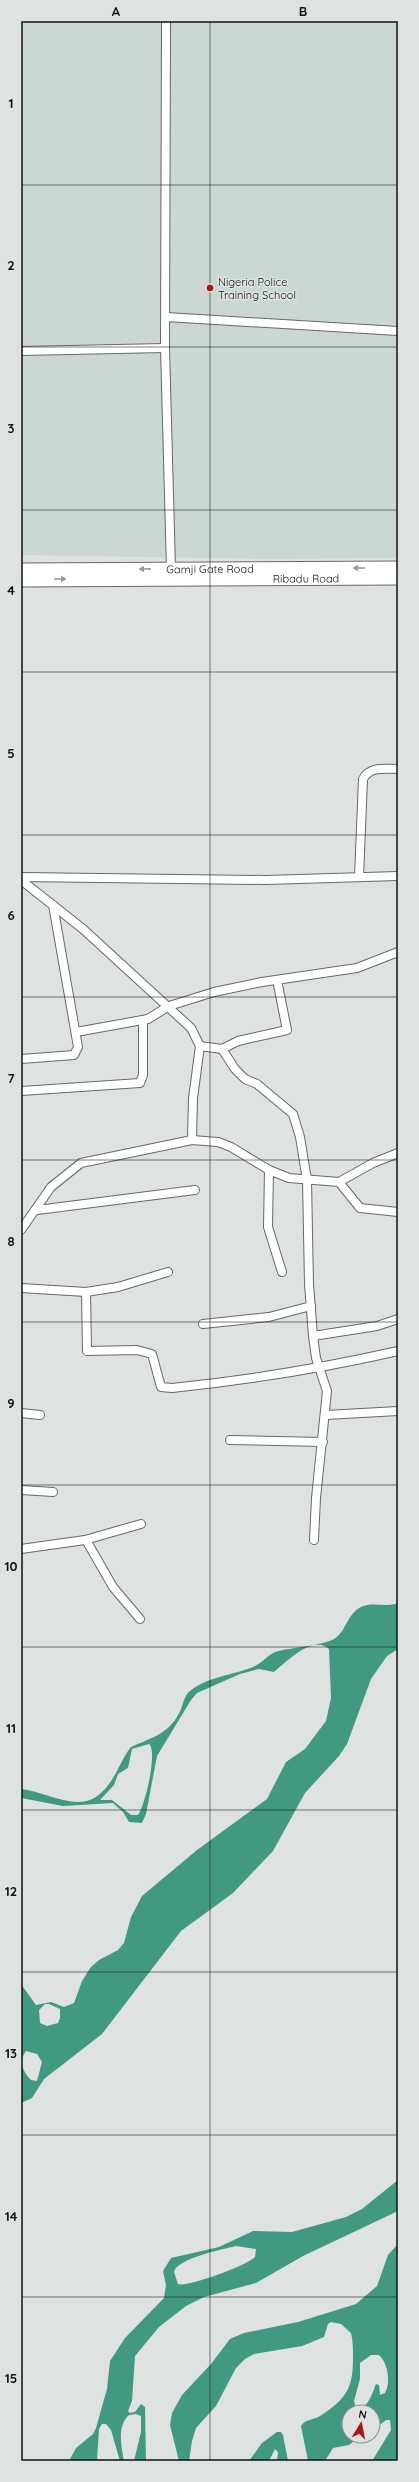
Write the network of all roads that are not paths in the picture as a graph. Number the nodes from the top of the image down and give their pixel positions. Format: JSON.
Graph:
{"nodes":[{"id":1,"x":166,"y":21,"type":"edge"},
{"id":2,"x":166,"y":317,"type":"junction"},
{"id":3,"x":398,"y":331,"type":"edge"},
{"id":4,"x":165,"y":348,"type":"junction"},
{"id":5,"x":21,"y":351,"type":"edge"},
{"id":6,"x":398,"y":568,"type":"edge"},
{"id":7,"x":171,"y":569,"type":"junction"},
{"id":8,"x":21,"y":570,"type":"edge"},
{"id":9,"x":258,"y":574,"type":"junction"},
{"id":10,"x":398,"y":578,"type":"edge"},
{"id":11,"x":21,"y":580,"type":"edge"},
{"id":12,"x":398,"y":769,"type":"edge"},
{"id":13,"x":398,"y":876,"type":"edge"},
{"id":14,"x":359,"y":877,"type":"junction"},
{"id":15,"x":21,"y":878,"type":"edge"},
{"id":16,"x":53,"y":905,"type":"junction"},
{"id":17,"x":398,"y":952,"type":"edge"},
{"id":18,"x":277,"y":980,"type":"junction"},
{"id":19,"x":169,"y":1006,"type":"junction"},
{"id":20,"x":143,"y":1020,"type":"junction"},
{"id":21,"x":76,"y":1032,"type":"junction"},
{"id":22,"x":200,"y":1046,"type":"junction"},
{"id":23,"x":222,"y":1049,"type":"junction"},
{"id":24,"x":21,"y":1059,"type":"edge"},
{"id":25,"x":21,"y":1091,"type":"edge"},
{"id":26,"x":192,"y":1140,"type":"junction"},
{"id":27,"x":398,"y":1153,"type":"edge"},
{"id":28,"x":269,"y":1170,"type":"junction"},
{"id":29,"x":307,"y":1180,"type":"junction"},
{"id":30,"x":339,"y":1182,"type":"junction"},
{"id":31,"x":195,"y":1190,"type":"dead end"},
{"id":32,"x":37,"y":1210,"type":"junction"},
{"id":33,"x":398,"y":1212,"type":"edge"},
{"id":34,"x":21,"y":1230,"type":"edge"},
{"id":35,"x":168,"y":1272,"type":"dead end"},
{"id":36,"x":282,"y":1272,"type":"dead end"},
{"id":37,"x":21,"y":1288,"type":"edge"},
{"id":38,"x":86,"y":1292,"type":"junction"},
{"id":39,"x":311,"y":1306,"type":"junction"},
{"id":40,"x":398,"y":1319,"type":"edge"},
{"id":41,"x":203,"y":1324,"type":"dead end"},
{"id":42,"x":314,"y":1336,"type":"junction"},
{"id":43,"x":398,"y":1351,"type":"edge"},
{"id":44,"x":320,"y":1369,"type":"junction"},
{"id":45,"x":398,"y":1411,"type":"edge"},
{"id":46,"x":21,"y":1413,"type":"edge"},
{"id":47,"x":40,"y":1415,"type":"dead end"},
{"id":48,"x":326,"y":1415,"type":"junction"},
{"id":49,"x":230,"y":1440,"type":"dead end"},
{"id":50,"x":323,"y":1442,"type":"junction"},
{"id":51,"x":21,"y":1490,"type":"edge"},
{"id":52,"x":53,"y":1492,"type":"dead end"},
{"id":53,"x":141,"y":1524,"type":"dead end"},
{"id":54,"x":86,"y":1540,"type":"junction"},
{"id":55,"x":314,"y":1540,"type":"dead end"},
{"id":56,"x":21,"y":1549,"type":"edge"},
{"id":57,"x":140,"y":1619,"type":"dead end"}],
"edges":[{"from":1,"to":2,"type":"street"},
{"from":2,"to":3,"type":"street"},
{"from":2,"to":4,"type":"street"},
{"from":4,"to":5,"type":"street"},
{"from":4,"to":7,"type":"street"},
{"from":6,"to":9,"type":"main road","name":"Gamji Gate Road","one_way":true},
{"from":7,"to":8,"type":"main road","name":"Gamji Gate Road","one_way":true},
{"from":7,"to":9,"type":"main road","name":"Gamji Gate Road"},
{"from":9,"to":10,"type":"main road","name":"Ribadu Road"},
{"from":11,"to":9,"type":"main road","name":"Ribadu Road","one_way":true},
{"from":12,"to":14,"type":"street"},
{"from":13,"to":14,"type":"street"},
{"from":14,"to":15,"type":"street"},
{"from":15,"to":16,"type":"street"},
{"from":16,"to":19,"type":"street"},
{"from":16,"to":21,"type":"street"},
{"from":17,"to":18,"type":"street"},
{"from":18,"to":19,"type":"street"},
{"from":18,"to":23,"type":"street"},
{"from":19,"to":20,"type":"street"},
{"from":19,"to":22,"type":"street"},
{"from":20,"to":21,"type":"street"},
{"from":20,"to":25,"type":"street"},
{"from":21,"to":24,"type":"street"},
{"from":22,"to":23,"type":"street"},
{"from":22,"to":26,"type":"street"},
{"from":23,"to":29,"type":"street"},
{"from":26,"to":28,"type":"street"},
{"from":26,"to":32,"type":"street"},
{"from":27,"to":30,"type":"street"},
{"from":28,"to":29,"type":"street"},
{"from":28,"to":36,"type":"street"},
{"from":29,"to":30,"type":"street"},
{"from":29,"to":39,"type":"street"},
{"from":30,"to":33,"type":"street"},
{"from":31,"to":32,"type":"street"},
{"from":32,"to":34,"type":"street"},
{"from":35,"to":38,"type":"street"},
{"from":37,"to":38,"type":"street"},
{"from":38,"to":44,"type":"street"},
{"from":39,"to":41,"type":"street"},
{"from":39,"to":42,"type":"street"},
{"from":40,"to":42,"type":"street"},
{"from":42,"to":44,"type":"street"},
{"from":43,"to":44,"type":"street"},
{"from":44,"to":48,"type":"street"},
{"from":45,"to":48,"type":"street"},
{"from":46,"to":47,"type":"street"},
{"from":48,"to":50,"type":"street"},
{"from":49,"to":50,"type":"street"},
{"from":50,"to":55,"type":"street"},
{"from":51,"to":52,"type":"street"},
{"from":53,"to":54,"type":"street"},
{"from":54,"to":56,"type":"street"},
{"from":54,"to":57,"type":"street"}]}
